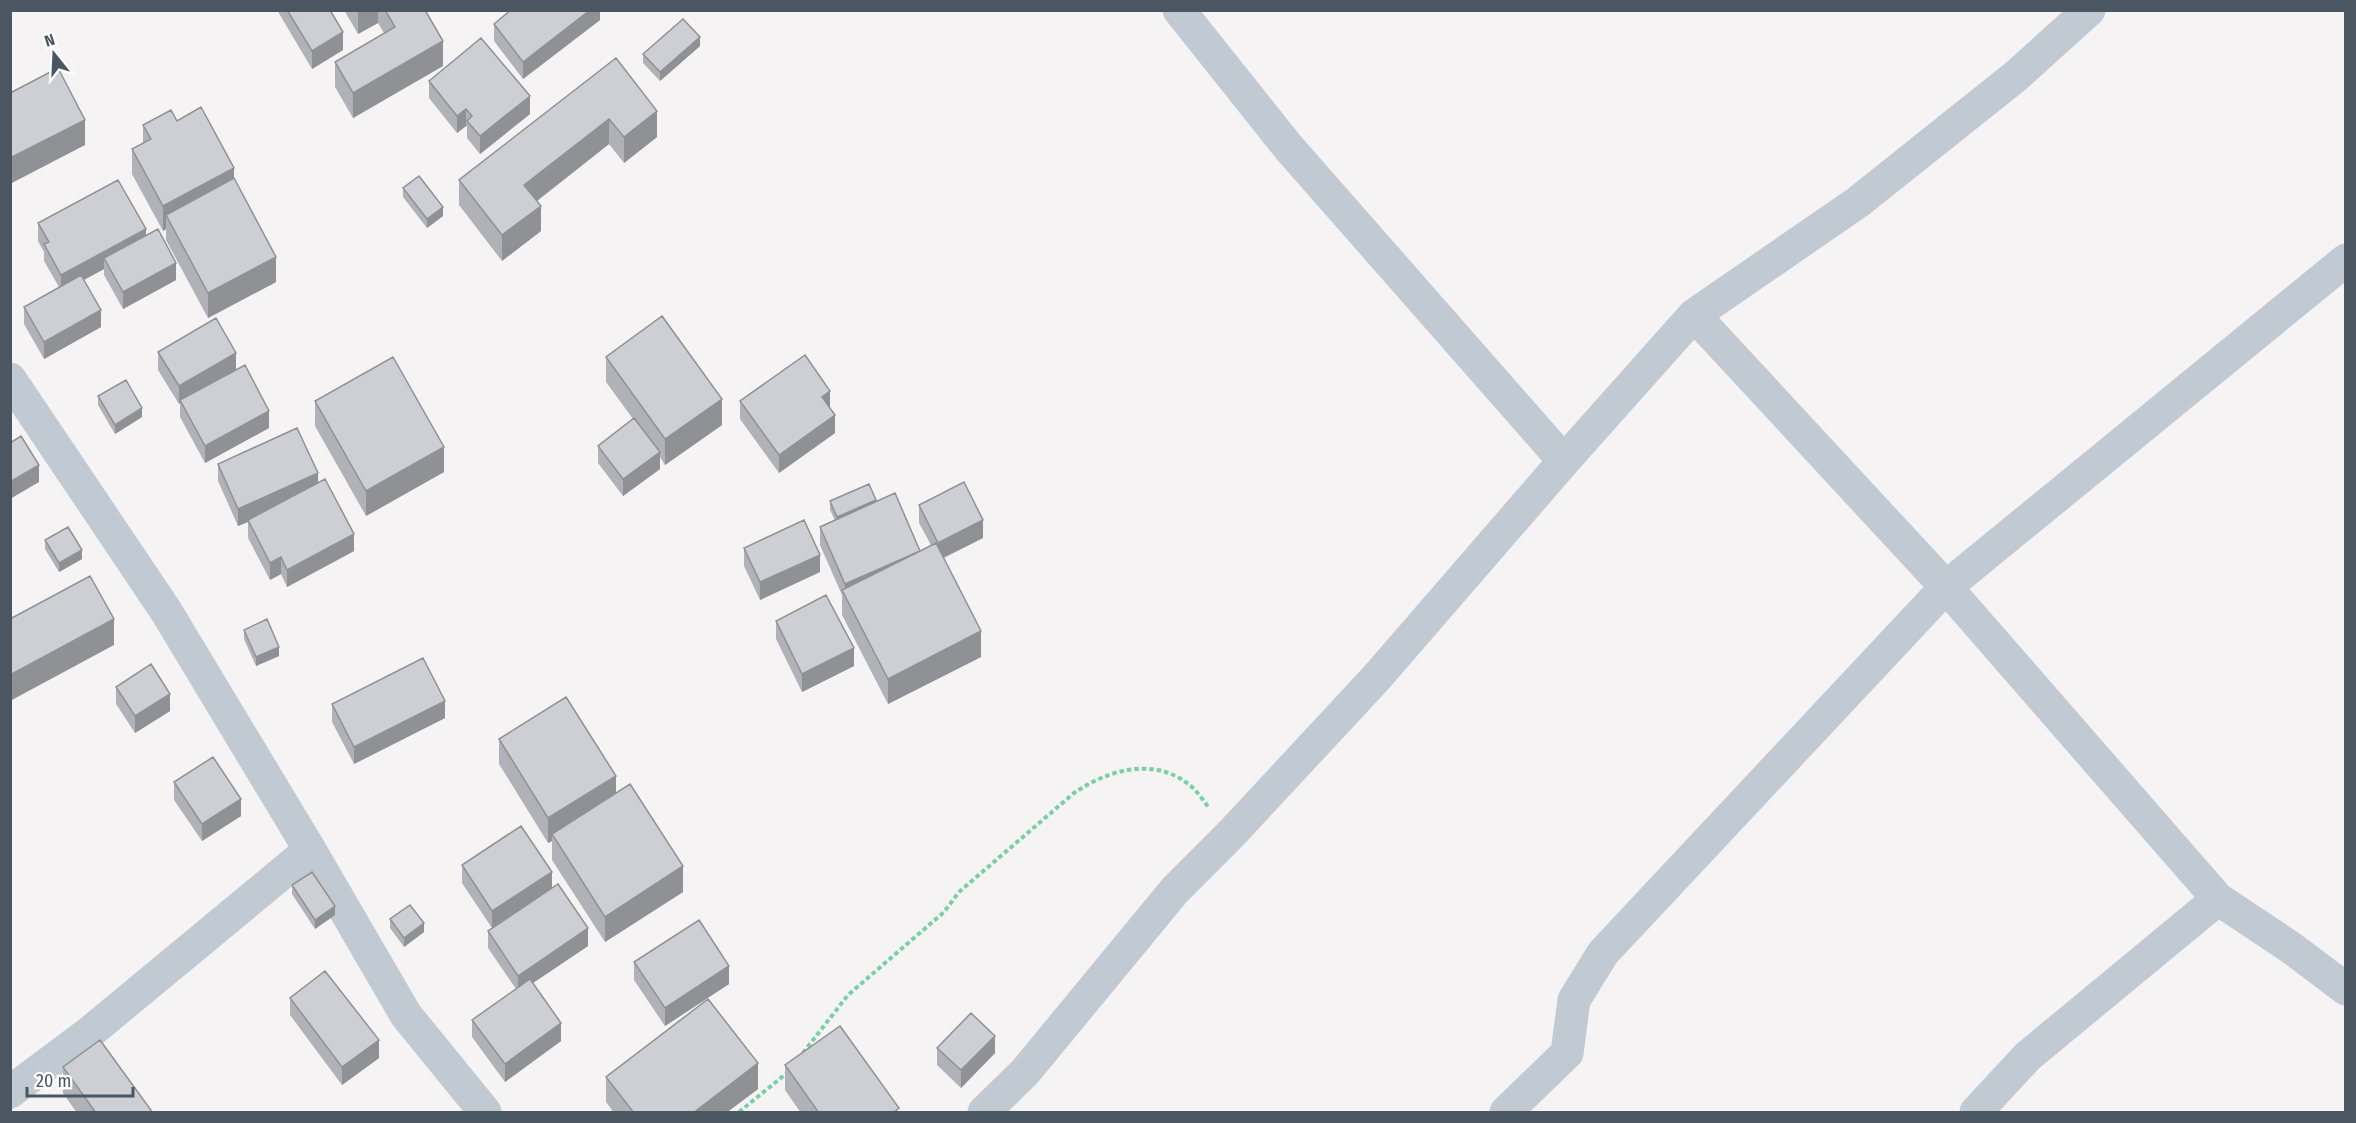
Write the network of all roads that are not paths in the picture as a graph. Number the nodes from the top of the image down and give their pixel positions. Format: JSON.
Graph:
{"nodes":[{"id":1,"x":1179,"y":10,"type":"edge"},
{"id":2,"x":2089,"y":10,"type":"edge"},
{"id":3,"x":2346,"y":261,"type":"edge"},
{"id":4,"x":1694,"y":315,"type":"junction"},
{"id":5,"x":10,"y":379,"type":"edge"},
{"id":6,"x":1564,"y":461,"type":"junction"},
{"id":7,"x":1946,"y":587,"type":"junction"},
{"id":8,"x":310,"y":850,"type":"junction"},
{"id":9,"x":2218,"y":899,"type":"junction"},
{"id":10,"x":2346,"y":989,"type":"edge"},
{"id":11,"x":10,"y":1092,"type":"edge"},
{"id":12,"x":484,"y":1113,"type":"edge"},
{"id":13,"x":984,"y":1113,"type":"edge"},
{"id":14,"x":1506,"y":1113,"type":"edge"},
{"id":15,"x":1976,"y":1113,"type":"edge"}],
"edges":[{"from":1,"to":6,"type":"street"},
{"from":2,"to":4,"type":"street"},
{"from":3,"to":7,"type":"street"},
{"from":4,"to":6,"type":"street"},
{"from":4,"to":7,"type":"street"},
{"from":5,"to":8,"type":"street"},
{"from":6,"to":13,"type":"street"},
{"from":7,"to":9,"type":"street"},
{"from":7,"to":14,"type":"street"},
{"from":8,"to":11,"type":"street"},
{"from":8,"to":12,"type":"street"},
{"from":9,"to":10,"type":"street"},
{"from":9,"to":15,"type":"street"}]}
